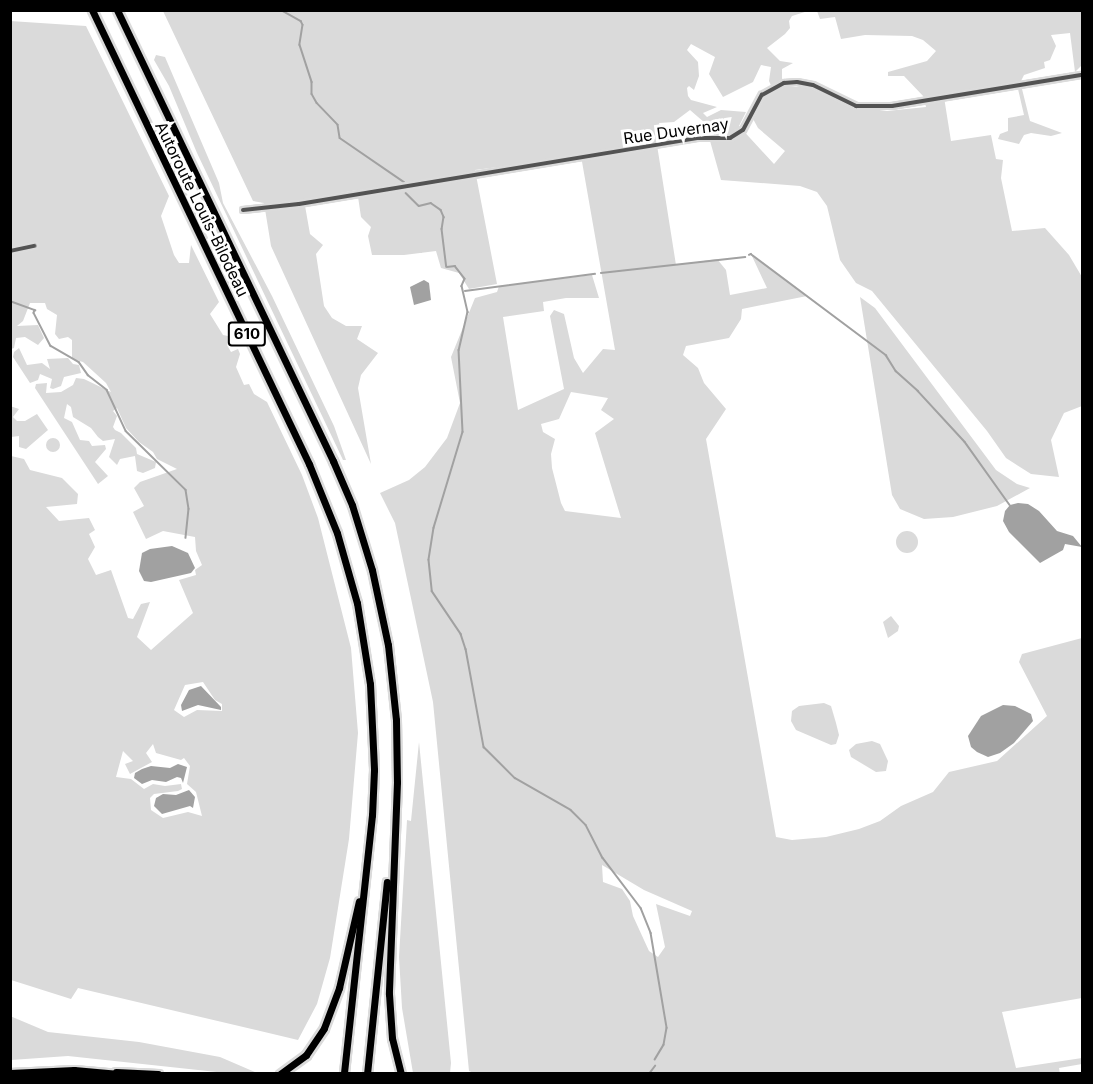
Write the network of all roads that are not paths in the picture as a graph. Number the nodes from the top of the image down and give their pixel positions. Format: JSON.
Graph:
{"nodes":[{"id":1,"x":92,"y":10,"type":"edge"},
{"id":2,"x":117,"y":10,"type":"edge"},
{"id":3,"x":1083,"y":75,"type":"edge"},
{"id":4,"x":243,"y":210,"type":"dead end"},
{"id":5,"x":34,"y":246,"type":"dead end"},
{"id":6,"x":10,"y":251,"type":"edge"},
{"id":7,"x":395,"y":815,"type":"junction"},
{"id":8,"x":366,"y":873,"type":"junction"},
{"id":9,"x":107,"y":1072,"type":"edge"},
{"id":10,"x":10,"y":1073,"type":"edge"},
{"id":11,"x":119,"y":1074,"type":"edge"},
{"id":12,"x":158,"y":1074,"type":"edge"},
{"id":13,"x":280,"y":1074,"type":"edge"},
{"id":14,"x":344,"y":1074,"type":"edge"},
{"id":15,"x":367,"y":1074,"type":"edge"},
{"id":16,"x":401,"y":1074,"type":"edge"}],
"edges":[{"from":1,"to":8,"type":"highway","name":"Autoroute Louis-Bilodeau","number":"610"},
{"from":2,"to":7,"type":"highway","name":"Autoroute Louis-Bilodeau","number":"610"},
{"from":3,"to":4,"type":"street","name":"Rue Duvernay"},
{"from":5,"to":6,"type":"street"},
{"from":7,"to":15,"type":"highway"},
{"from":7,"to":16,"type":"highway"},
{"from":8,"to":13,"type":"highway"},
{"from":8,"to":14,"type":"highway"},
{"from":9,"to":10,"type":"highway"},
{"from":9,"to":11,"type":"highway"},
{"from":9,"to":12,"type":"highway"}]}
